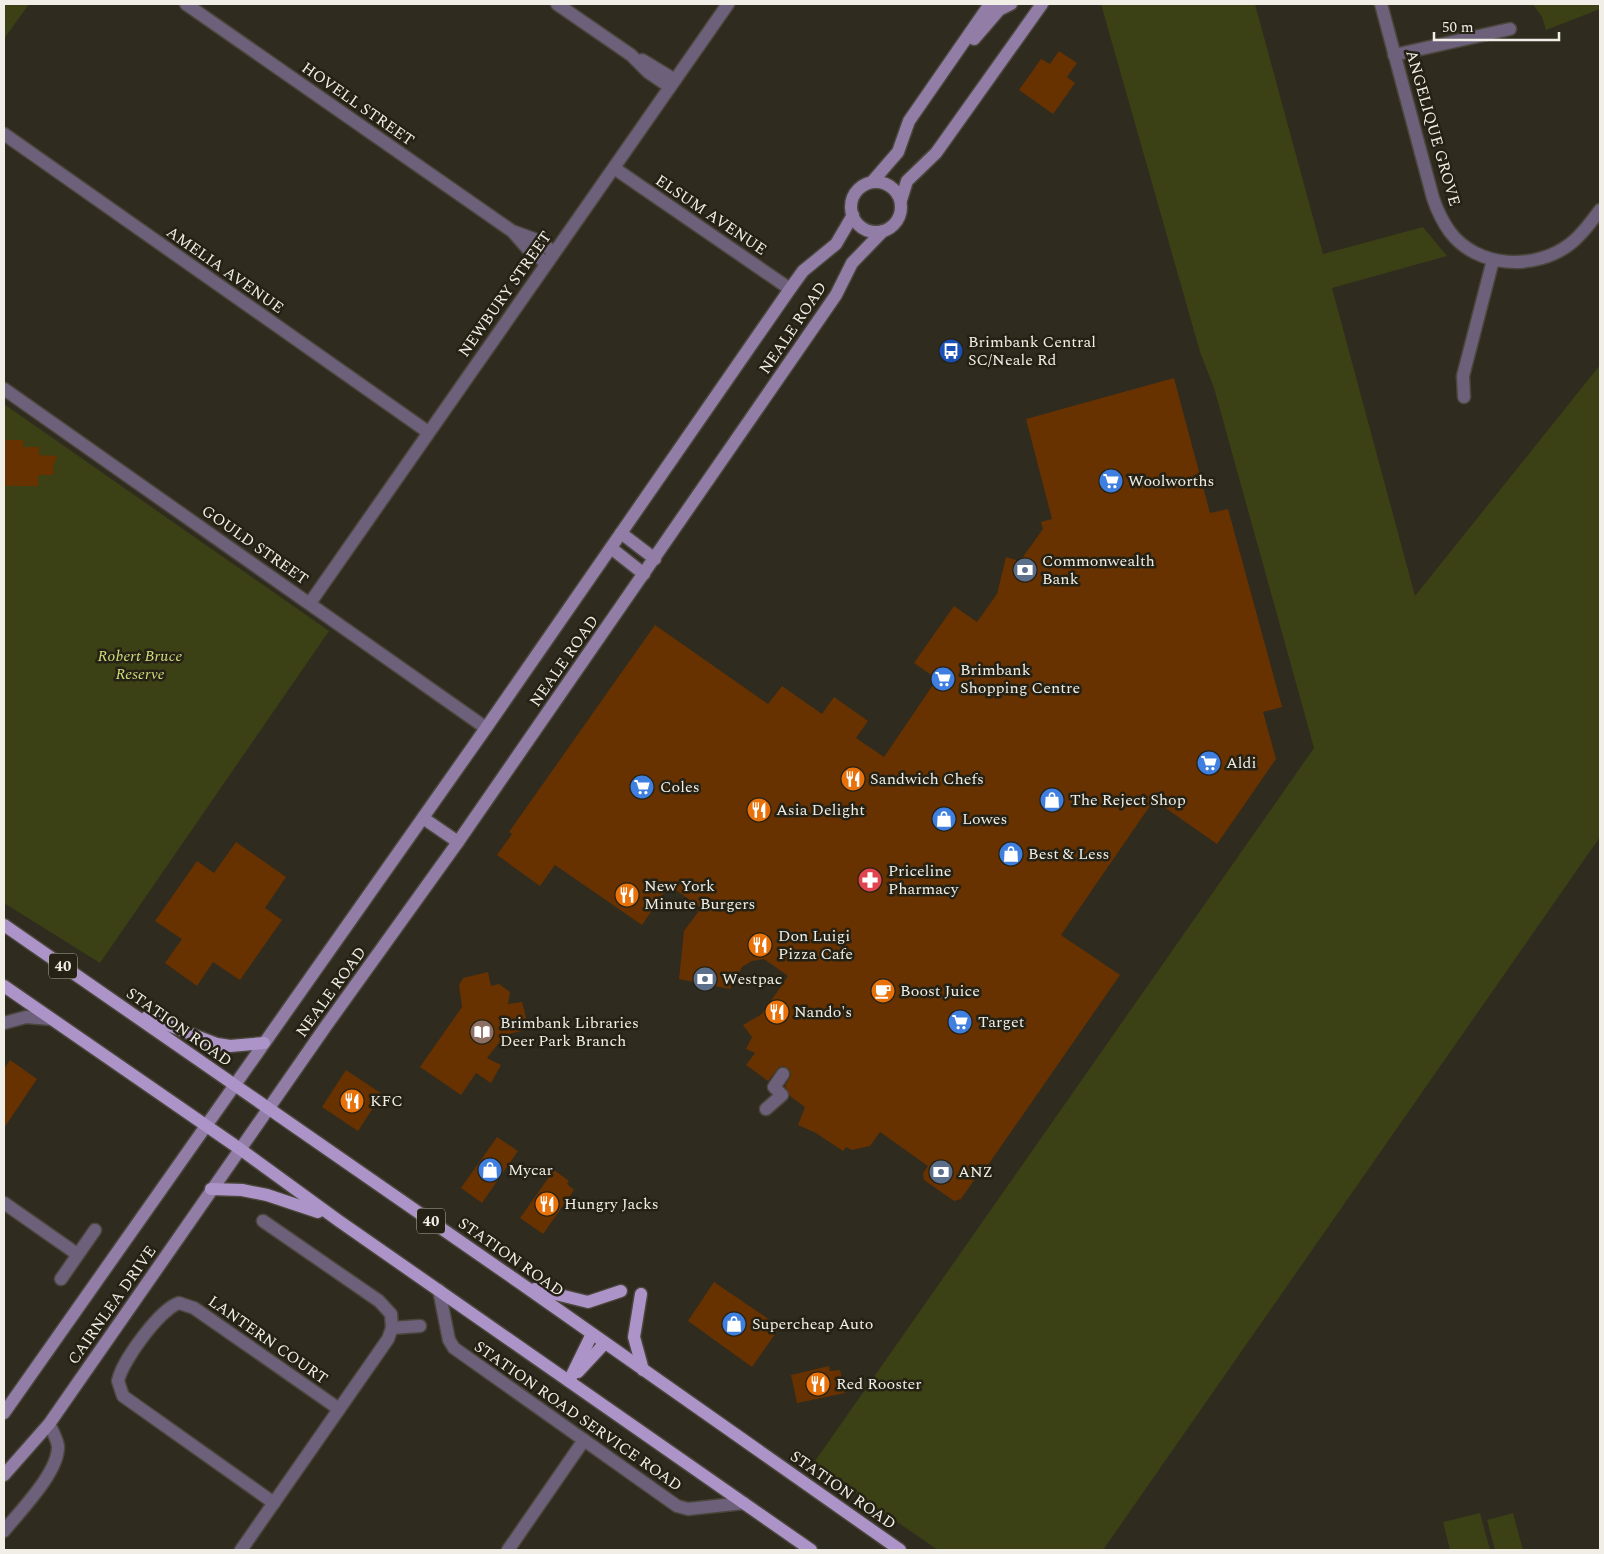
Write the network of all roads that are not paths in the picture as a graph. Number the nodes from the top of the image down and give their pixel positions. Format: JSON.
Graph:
{"nodes":[{"id":1,"x":186,"y":4,"type":"edge"},
{"id":2,"x":557,"y":4,"type":"edge"},
{"id":3,"x":728,"y":4,"type":"edge"},
{"id":4,"x":990,"y":4,"type":"edge"},
{"id":5,"x":1011,"y":4,"type":"edge"},
{"id":6,"x":1042,"y":4,"type":"edge"},
{"id":7,"x":1381,"y":4,"type":"edge"},
{"id":8,"x":1510,"y":29,"type":"dead end"},
{"id":9,"x":1394,"y":55,"type":"junction"},
{"id":10,"x":673,"y":84,"type":"junction"},
{"id":11,"x":932,"y":86,"type":"junction"},
{"id":12,"x":4,"y":134,"type":"edge"},
{"id":13,"x":614,"y":168,"type":"junction"},
{"id":14,"x":872,"y":182,"type":"junction"},
{"id":15,"x":901,"y":200,"type":"junction"},
{"id":16,"x":1600,"y":210,"type":"edge"},
{"id":17,"x":853,"y":215,"type":"junction"},
{"id":18,"x":512,"y":231,"type":"junction"},
{"id":19,"x":883,"y":231,"type":"junction"},
{"id":20,"x":554,"y":252,"type":"junction"},
{"id":21,"x":1493,"y":260,"type":"junction"},
{"id":22,"x":546,"y":263,"type":"junction"},
{"id":23,"x":790,"y":289,"type":"junction"},
{"id":24,"x":4,"y":389,"type":"edge"},
{"id":25,"x":1464,"y":397,"type":"dead end"},
{"id":26,"x":428,"y":432,"type":"junction"},
{"id":27,"x":621,"y":533,"type":"junction"},
{"id":28,"x":611,"y":548,"type":"junction"},
{"id":29,"x":655,"y":558,"type":"junction"},
{"id":30,"x":644,"y":574,"type":"junction"},
{"id":31,"x":310,"y":604,"type":"junction"},
{"id":32,"x":486,"y":728,"type":"junction"},
{"id":33,"x":423,"y":818,"type":"junction"},
{"id":34,"x":458,"y":842,"type":"junction"},
{"id":35,"x":4,"y":926,"type":"edge"},
{"id":36,"x":4,"y":986,"type":"edge"},
{"id":37,"x":122,"y":1007,"type":"junction"},
{"id":38,"x":51,"y":1019,"type":"junction"},
{"id":39,"x":4,"y":1023,"type":"edge"},
{"id":40,"x":264,"y":1043,"type":"junction"},
{"id":41,"x":783,"y":1074,"type":"dead end"},
{"id":42,"x":234,"y":1085,"type":"junction"},
{"id":43,"x":268,"y":1109,"type":"junction"},
{"id":44,"x":766,"y":1109,"type":"dead end"},
{"id":45,"x":205,"y":1125,"type":"junction"},
{"id":46,"x":240,"y":1149,"type":"junction"},
{"id":47,"x":211,"y":1189,"type":"junction"},
{"id":48,"x":4,"y":1203,"type":"edge"},
{"id":49,"x":263,"y":1221,"type":"dead end"},
{"id":50,"x":339,"y":1221,"type":"junction"},
{"id":51,"x":95,"y":1230,"type":"dead end"},
{"id":52,"x":77,"y":1254,"type":"junction"},
{"id":53,"x":61,"y":1279,"type":"dead end"},
{"id":54,"x":523,"y":1285,"type":"junction"},
{"id":55,"x":439,"y":1290,"type":"junction"},
{"id":56,"x":621,"y":1291,"type":"dead end"},
{"id":57,"x":640,"y":1294,"type":"dead end"},
{"id":58,"x":420,"y":1326,"type":"dead end"},
{"id":59,"x":392,"y":1328,"type":"junction"},
{"id":60,"x":592,"y":1334,"type":"junction"},
{"id":61,"x":605,"y":1343,"type":"junction"},
{"id":62,"x":643,"y":1370,"type":"junction"},
{"id":63,"x":569,"y":1381,"type":"junction"},
{"id":64,"x":339,"y":1409,"type":"junction"},
{"id":65,"x":4,"y":1413,"type":"edge"},
{"id":66,"x":49,"y":1424,"type":"junction"},
{"id":67,"x":584,"y":1440,"type":"junction"},
{"id":68,"x":4,"y":1475,"type":"edge"},
{"id":69,"x":274,"y":1503,"type":"junction"},
{"id":70,"x":744,"y":1503,"type":"junction"},
{"id":71,"x":4,"y":1531,"type":"edge"},
{"id":72,"x":241,"y":1550,"type":"edge"},
{"id":73,"x":508,"y":1550,"type":"edge"},
{"id":74,"x":811,"y":1550,"type":"edge"},
{"id":75,"x":900,"y":1550,"type":"edge"}],
"edges":[{"from":1,"to":18,"type":"street","name":"HOVELL STREET"},
{"from":2,"to":10,"type":"street"},
{"from":3,"to":10,"type":"street","name":"NEWBURY STREET"},
{"from":4,"to":11,"type":"street"},
{"from":5,"to":11,"type":"street"},
{"from":6,"to":15,"type":"street"},
{"from":7,"to":9,"type":"street","name":"ANGELIQUE GROVE"},
{"from":8,"to":9,"type":"street"},
{"from":9,"to":21,"type":"street","name":"ANGELIQUE GROVE"},
{"from":10,"to":13,"type":"street","name":"NEWBURY STREET"},
{"from":11,"to":14,"type":"street"},
{"from":12,"to":26,"type":"street","name":"AMELIA AVENUE"},
{"from":13,"to":20,"type":"street","name":"NEWBURY STREET"},
{"from":13,"to":23,"type":"street","name":"ELSUM AVENUE"},
{"from":14,"to":15,"type":"street"},
{"from":14,"to":17,"type":"street"},
{"from":15,"to":19,"type":"street"},
{"from":16,"to":21,"type":"street","name":"ANGELIQUE GROVE"},
{"from":17,"to":19,"type":"street"},
{"from":17,"to":23,"type":"street","name":"NEALE ROAD"},
{"from":18,"to":20,"type":"street","name":"HOVELL STREET"},
{"from":18,"to":22,"type":"street","name":"HOVELL STREET"},
{"from":19,"to":29,"type":"street","name":"NEALE ROAD"},
{"from":20,"to":22,"type":"street","name":"NEWBURY STREET"},
{"from":21,"to":25,"type":"street"},
{"from":22,"to":26,"type":"street","name":"NEWBURY STREET"},
{"from":23,"to":27,"type":"street","name":"NEALE ROAD"},
{"from":24,"to":31,"type":"street","name":"GOULD STREET"},
{"from":26,"to":31,"type":"street","name":"NEWBURY STREET"},
{"from":27,"to":28,"type":"street","name":"NEALE ROAD"},
{"from":27,"to":29,"type":"street"},
{"from":28,"to":30,"type":"street"},
{"from":28,"to":32,"type":"street","name":"NEALE ROAD"},
{"from":29,"to":30,"type":"street","name":"NEALE ROAD"},
{"from":30,"to":34,"type":"street","name":"NEALE ROAD"},
{"from":31,"to":32,"type":"street","name":"GOULD STREET"},
{"from":32,"to":33,"type":"street","name":"NEALE ROAD"},
{"from":33,"to":34,"type":"street"},
{"from":33,"to":40,"type":"street","name":"NEALE ROAD"},
{"from":34,"to":43,"type":"street","name":"NEALE ROAD"},
{"from":35,"to":37,"type":"main road","name":"STATION ROAD","number":"40"},
{"from":36,"to":38,"type":"main road"},
{"from":37,"to":40,"type":"main road"},
{"from":37,"to":42,"type":"main road","name":"STATION ROAD","number":"40"},
{"from":38,"to":39,"type":"street"},
{"from":38,"to":45,"type":"main road"},
{"from":40,"to":42,"type":"street","name":"NEALE ROAD"},
{"from":41,"to":44,"type":"street"},
{"from":42,"to":43,"type":"main road","name":"STATION ROAD","number":"40"},
{"from":42,"to":45,"type":"street","name":"CAIRNLEA DRIVE"},
{"from":43,"to":46,"type":"street","name":"NEALE ROAD"},
{"from":43,"to":54,"type":"main road","name":"STATION ROAD","number":"40"},
{"from":45,"to":46,"type":"main road"},
{"from":45,"to":65,"type":"street","name":"CAIRNLEA DRIVE"},
{"from":46,"to":47,"type":"street","name":"CAIRNLEA DRIVE"},
{"from":46,"to":50,"type":"main road"},
{"from":47,"to":50,"type":"main road"},
{"from":47,"to":66,"type":"street","name":"CAIRNLEA DRIVE"},
{"from":48,"to":52,"type":"street"},
{"from":49,"to":59,"type":"street"},
{"from":50,"to":55,"type":"main road"},
{"from":51,"to":52,"type":"street"},
{"from":52,"to":53,"type":"street"},
{"from":54,"to":56,"type":"main road"},
{"from":54,"to":60,"type":"main road","name":"STATION ROAD","number":"40"},
{"from":55,"to":63,"type":"main road"},
{"from":55,"to":67,"type":"street","name":"STATION ROAD SERVICE ROAD"},
{"from":57,"to":62,"type":"main road"},
{"from":58,"to":59,"type":"street"},
{"from":59,"to":64,"type":"street"},
{"from":60,"to":61,"type":"main road","name":"STATION ROAD","number":"40"},
{"from":60,"to":63,"type":"main road"},
{"from":61,"to":62,"type":"main road","name":"STATION ROAD","number":"40"},
{"from":61,"to":63,"type":"main road"},
{"from":62,"to":75,"type":"main road","name":"STATION ROAD","number":"40"},
{"from":63,"to":70,"type":"main road"},
{"from":64,"to":69,"type":"street"},
{"from":64,"to":69,"type":"street","name":"LANTERN COURT"},
{"from":66,"to":68,"type":"street","name":"CAIRNLEA DRIVE"},
{"from":66,"to":71,"type":"street"},
{"from":67,"to":70,"type":"street","name":"STATION ROAD SERVICE ROAD"},
{"from":67,"to":73,"type":"street"},
{"from":69,"to":72,"type":"street"},
{"from":70,"to":74,"type":"main road"}]}
